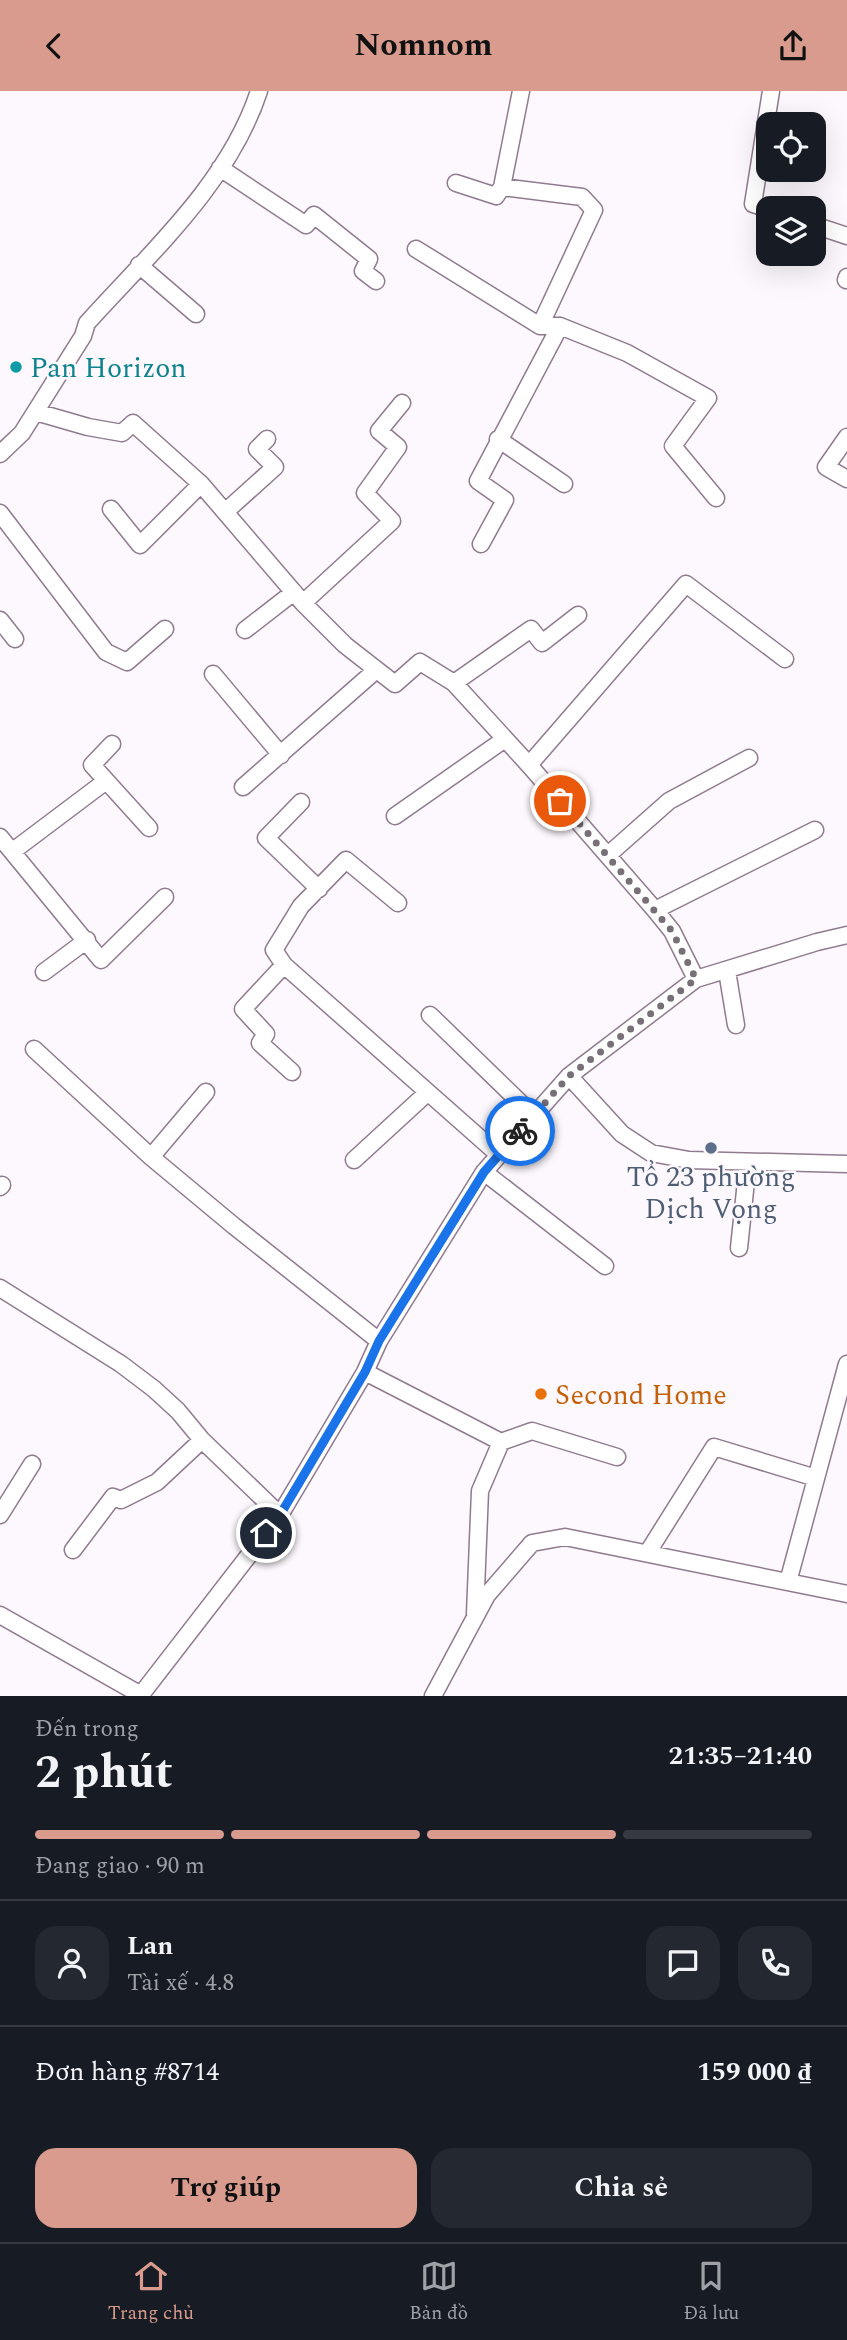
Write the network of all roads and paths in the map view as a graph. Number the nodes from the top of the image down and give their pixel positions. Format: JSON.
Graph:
{"nodes":[{"id":1,"x":259,"y":91,"type":"edge"},
{"id":2,"x":522,"y":91,"type":"edge"},
{"id":3,"x":771,"y":91,"type":"edge"},
{"id":4,"x":220,"y":168,"type":"junction"},
{"id":5,"x":457,"y":183,"type":"dead end"},
{"id":6,"x":502,"y":187,"type":"junction"},
{"id":7,"x":756,"y":205,"type":"edge"},
{"id":8,"x":826,"y":229,"type":"edge"},
{"id":9,"x":847,"y":236,"type":"edge"},
{"id":10,"x":416,"y":249,"type":"dead end"},
{"id":11,"x":139,"y":265,"type":"junction"},
{"id":12,"x":376,"y":281,"type":"dead end"},
{"id":13,"x":196,"y":314,"type":"dead end"},
{"id":14,"x":540,"y":326,"type":"junction"},
{"id":15,"x":560,"y":326,"type":"junction"},
{"id":16,"x":402,"y":403,"type":"dead end"},
{"id":17,"x":36,"y":412,"type":"junction"},
{"id":18,"x":847,"y":437,"type":"edge"},
{"id":19,"x":267,"y":439,"type":"dead end"},
{"id":20,"x":498,"y":439,"type":"junction"},
{"id":21,"x":0,"y":454,"type":"edge"},
{"id":22,"x":847,"y":479,"type":"edge"},
{"id":23,"x":201,"y":484,"type":"junction"},
{"id":24,"x":564,"y":484,"type":"dead end"},
{"id":25,"x":716,"y":498,"type":"dead end"},
{"id":26,"x":111,"y":509,"type":"dead end"},
{"id":27,"x":225,"y":512,"type":"junction"},
{"id":28,"x":0,"y":513,"type":"edge"},
{"id":29,"x":6,"y":534,"type":"edge"},
{"id":30,"x":481,"y":544,"type":"dead end"},
{"id":31,"x":299,"y":598,"type":"junction"},
{"id":32,"x":578,"y":615,"type":"dead end"},
{"id":33,"x":0,"y":621,"type":"edge"},
{"id":34,"x":165,"y":629,"type":"dead end"},
{"id":35,"x":245,"y":630,"type":"dead end"},
{"id":36,"x":15,"y":639,"type":"dead end"},
{"id":37,"x":785,"y":659,"type":"dead end"},
{"id":38,"x":376,"y":671,"type":"junction"},
{"id":39,"x":213,"y":674,"type":"dead end"},
{"id":40,"x":454,"y":683,"type":"junction"},
{"id":41,"x":505,"y":739,"type":"junction"},
{"id":42,"x":112,"y":744,"type":"dead end"},
{"id":43,"x":281,"y":755,"type":"junction"},
{"id":44,"x":749,"y":758,"type":"dead end"},
{"id":45,"x":528,"y":765,"type":"junction"},
{"id":46,"x":106,"y":781,"type":"junction"},
{"id":47,"x":243,"y":787,"type":"dead end"},
{"id":48,"x":301,"y":801,"type":"dead end"},
{"id":49,"x":395,"y":816,"type":"dead end"},
{"id":50,"x":149,"y":828,"type":"dead end"},
{"id":51,"x":815,"y":830,"type":"dead end"},
{"id":52,"x":0,"y":837,"type":"edge"},
{"id":53,"x":13,"y":851,"type":"junction"},
{"id":54,"x":608,"y":855,"type":"junction"},
{"id":55,"x":319,"y":889,"type":"junction"},
{"id":56,"x":165,"y":897,"type":"dead end"},
{"id":57,"x":398,"y":903,"type":"dead end"},
{"id":58,"x":655,"y":910,"type":"junction"},
{"id":59,"x":847,"y":936,"type":"edge"},
{"id":60,"x":87,"y":940,"type":"junction"},
{"id":61,"x":284,"y":965,"type":"junction"},
{"id":62,"x":727,"y":971,"type":"junction"},
{"id":63,"x":44,"y":972,"type":"dead end"},
{"id":64,"x":696,"y":979,"type":"junction"},
{"id":65,"x":430,"y":1015,"type":"dead end"},
{"id":66,"x":736,"y":1025,"type":"dead end"},
{"id":67,"x":34,"y":1049,"type":"dead end"},
{"id":68,"x":292,"y":1072,"type":"dead end"},
{"id":69,"x":569,"y":1076,"type":"junction"},
{"id":70,"x":206,"y":1092,"type":"dead end"},
{"id":71,"x":428,"y":1093,"type":"junction"},
{"id":72,"x":534,"y":1116,"type":"junction"},
{"id":73,"x":499,"y":1155,"type":"junction"},
{"id":74,"x":152,"y":1157,"type":"junction"},
{"id":75,"x":354,"y":1160,"type":"dead end"},
{"id":76,"x":748,"y":1162,"type":"junction"},
{"id":77,"x":847,"y":1164,"type":"edge"},
{"id":78,"x":484,"y":1172,"type":"junction"},
{"id":79,"x":739,"y":1248,"type":"dead end"},
{"id":80,"x":604,"y":1266,"type":"dead end"},
{"id":81,"x":0,"y":1288,"type":"edge"},
{"id":82,"x":379,"y":1341,"type":"junction"},
{"id":83,"x":847,"y":1364,"type":"edge"},
{"id":84,"x":365,"y":1372,"type":"junction"},
{"id":85,"x":202,"y":1440,"type":"junction"},
{"id":86,"x":501,"y":1442,"type":"junction"},
{"id":87,"x":617,"y":1457,"type":"dead end"},
{"id":88,"x":33,"y":1464,"type":"dead end"},
{"id":89,"x":816,"y":1478,"type":"junction"},
{"id":90,"x":0,"y":1515,"type":"edge"},
{"id":91,"x":280,"y":1515,"type":"junction"},
{"id":92,"x":73,"y":1549,"type":"dead end"},
{"id":93,"x":648,"y":1552,"type":"junction"},
{"id":94,"x":788,"y":1582,"type":"junction"},
{"id":95,"x":847,"y":1594,"type":"edge"},
{"id":96,"x":0,"y":1615,"type":"edge"},
{"id":97,"x":475,"y":1617,"type":"junction"},
{"id":98,"x":141,"y":1696,"type":"edge"},
{"id":99,"x":433,"y":1696,"type":"edge"}],
"edges":[{"from":1,"to":4,"type":"lane"},
{"from":2,"to":6,"type":"lane"},
{"from":3,"to":7,"type":"lane"},
{"from":4,"to":11,"type":"lane"},
{"from":4,"to":12,"type":"lane"},
{"from":5,"to":6,"type":"lane"},
{"from":6,"to":14,"type":"lane"},
{"from":8,"to":9,"type":"lane"},
{"from":10,"to":14,"type":"lane"},
{"from":11,"to":13,"type":"lane"},
{"from":11,"to":17,"type":"lane"},
{"from":14,"to":15,"type":"lane"},
{"from":15,"to":20,"type":"lane"},
{"from":15,"to":25,"type":"lane"},
{"from":16,"to":31,"type":"lane"},
{"from":17,"to":21,"type":"lane"},
{"from":17,"to":23,"type":"lane"},
{"from":18,"to":22,"type":"lane"},
{"from":19,"to":27,"type":"lane"},
{"from":20,"to":24,"type":"lane"},
{"from":20,"to":30,"type":"lane"},
{"from":23,"to":26,"type":"lane"},
{"from":23,"to":27,"type":"lane"},
{"from":27,"to":31,"type":"lane"},
{"from":28,"to":29,"type":"lane"},
{"from":29,"to":34,"type":"lane"},
{"from":31,"to":35,"type":"lane"},
{"from":31,"to":38,"type":"lane"},
{"from":32,"to":40,"type":"lane"},
{"from":33,"to":36,"type":"lane"},
{"from":37,"to":45,"type":"lane"},
{"from":38,"to":40,"type":"lane"},
{"from":38,"to":43,"type":"lane"},
{"from":39,"to":43,"type":"lane"},
{"from":40,"to":41,"type":"lane"},
{"from":41,"to":45,"type":"lane"},
{"from":41,"to":49,"type":"lane"},
{"from":42,"to":46,"type":"lane"},
{"from":43,"to":47,"type":"lane"},
{"from":44,"to":54,"type":"lane"},
{"from":45,"to":54,"type":"lane"},
{"from":46,"to":50,"type":"lane"},
{"from":46,"to":53,"type":"lane"},
{"from":48,"to":55,"type":"lane"},
{"from":51,"to":58,"type":"lane"},
{"from":52,"to":53,"type":"lane"},
{"from":53,"to":60,"type":"lane"},
{"from":54,"to":58,"type":"lane"},
{"from":55,"to":57,"type":"lane"},
{"from":55,"to":61,"type":"lane"},
{"from":56,"to":60,"type":"lane"},
{"from":58,"to":64,"type":"lane"},
{"from":59,"to":62,"type":"lane"},
{"from":60,"to":63,"type":"lane"},
{"from":61,"to":68,"type":"lane"},
{"from":61,"to":71,"type":"lane"},
{"from":62,"to":64,"type":"lane"},
{"from":62,"to":66,"type":"lane"},
{"from":64,"to":69,"type":"lane"},
{"from":65,"to":72,"type":"lane"},
{"from":67,"to":74,"type":"lane"},
{"from":69,"to":72,"type":"lane"},
{"from":69,"to":76,"type":"lane"},
{"from":70,"to":74,"type":"lane"},
{"from":71,"to":73,"type":"lane"},
{"from":71,"to":75,"type":"lane"},
{"from":72,"to":73,"type":"lane"},
{"from":73,"to":78,"type":"lane"},
{"from":74,"to":82,"type":"lane"},
{"from":76,"to":77,"type":"lane"},
{"from":76,"to":79,"type":"lane"},
{"from":78,"to":80,"type":"lane"},
{"from":78,"to":82,"type":"lane"},
{"from":81,"to":85,"type":"lane"},
{"from":82,"to":84,"type":"lane"},
{"from":83,"to":89,"type":"lane"},
{"from":84,"to":86,"type":"lane"},
{"from":84,"to":91,"type":"lane"},
{"from":85,"to":91,"type":"lane"},
{"from":85,"to":92,"type":"lane"},
{"from":86,"to":87,"type":"lane"},
{"from":86,"to":97,"type":"lane"},
{"from":88,"to":90,"type":"lane"},
{"from":89,"to":93,"type":"lane"},
{"from":89,"to":94,"type":"lane"},
{"from":91,"to":98,"type":"lane"},
{"from":93,"to":94,"type":"lane"},
{"from":93,"to":97,"type":"lane"},
{"from":94,"to":95,"type":"lane"},
{"from":96,"to":98,"type":"lane"},
{"from":97,"to":99,"type":"lane"}]}
